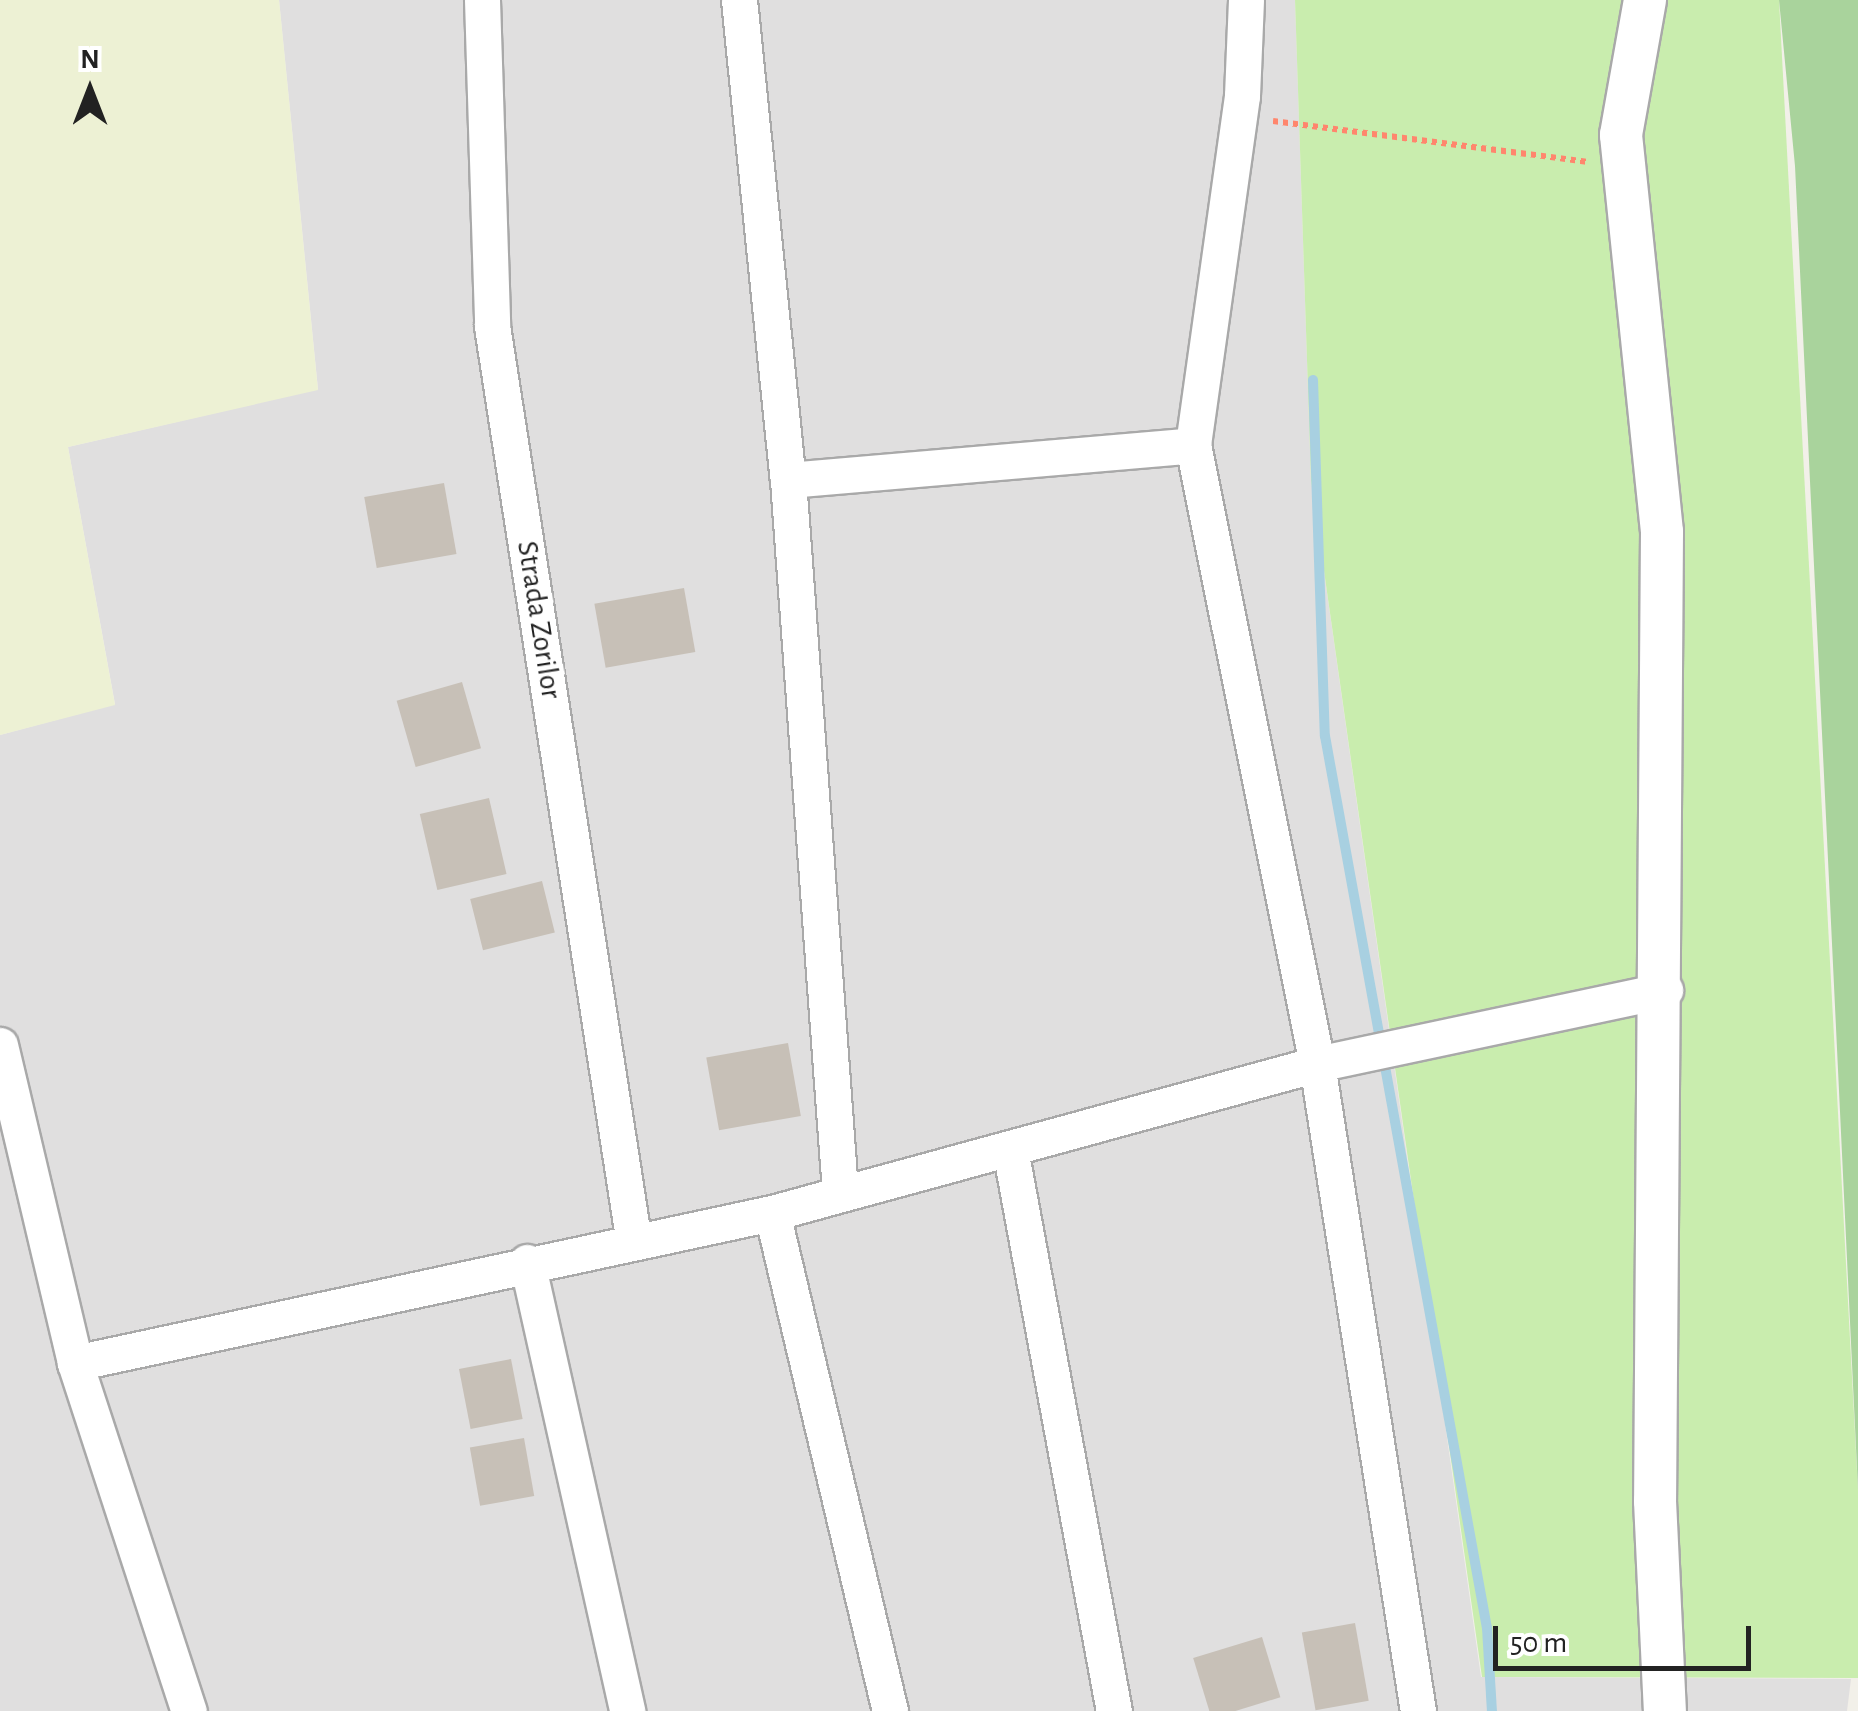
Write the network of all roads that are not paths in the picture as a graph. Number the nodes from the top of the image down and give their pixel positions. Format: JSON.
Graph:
{"nodes":[{"id":1,"x":482,"y":0,"type":"edge"},
{"id":2,"x":739,"y":0,"type":"edge"},
{"id":3,"x":1246,"y":0,"type":"edge"},
{"id":4,"x":1645,"y":0,"type":"edge"},
{"id":5,"x":1192,"y":445,"type":"junction"},
{"id":6,"x":788,"y":480,"type":"junction"},
{"id":7,"x":1665,"y":990,"type":"junction"},
{"id":8,"x":0,"y":1045,"type":"edge"},
{"id":9,"x":1317,"y":1064,"type":"junction"},
{"id":10,"x":1010,"y":1149,"type":"junction"},
{"id":11,"x":840,"y":1192,"type":"junction"},
{"id":12,"x":772,"y":1212,"type":"junction"},
{"id":13,"x":633,"y":1237,"type":"junction"},
{"id":14,"x":527,"y":1262,"type":"junction"},
{"id":15,"x":75,"y":1363,"type":"junction"},
{"id":16,"x":189,"y":1711,"type":"edge"},
{"id":17,"x":627,"y":1711,"type":"edge"},
{"id":18,"x":890,"y":1711,"type":"edge"},
{"id":19,"x":1114,"y":1711,"type":"edge"},
{"id":20,"x":1418,"y":1711,"type":"edge"},
{"id":21,"x":1665,"y":1711,"type":"edge"}],
"edges":[{"from":1,"to":13,"type":"street","name":"Strada Zorilor"},
{"from":2,"to":6,"type":"street"},
{"from":3,"to":5,"type":"street"},
{"from":4,"to":7,"type":"street"},
{"from":5,"to":6,"type":"street"},
{"from":5,"to":9,"type":"street"},
{"from":6,"to":11,"type":"street"},
{"from":7,"to":9,"type":"street"},
{"from":7,"to":21,"type":"street"},
{"from":8,"to":15,"type":"street"},
{"from":9,"to":10,"type":"street"},
{"from":9,"to":20,"type":"street"},
{"from":10,"to":11,"type":"street"},
{"from":10,"to":19,"type":"street"},
{"from":11,"to":12,"type":"street"},
{"from":12,"to":13,"type":"street"},
{"from":12,"to":18,"type":"street"},
{"from":13,"to":14,"type":"street"},
{"from":14,"to":15,"type":"street"},
{"from":14,"to":17,"type":"street"},
{"from":15,"to":16,"type":"street"}]}
